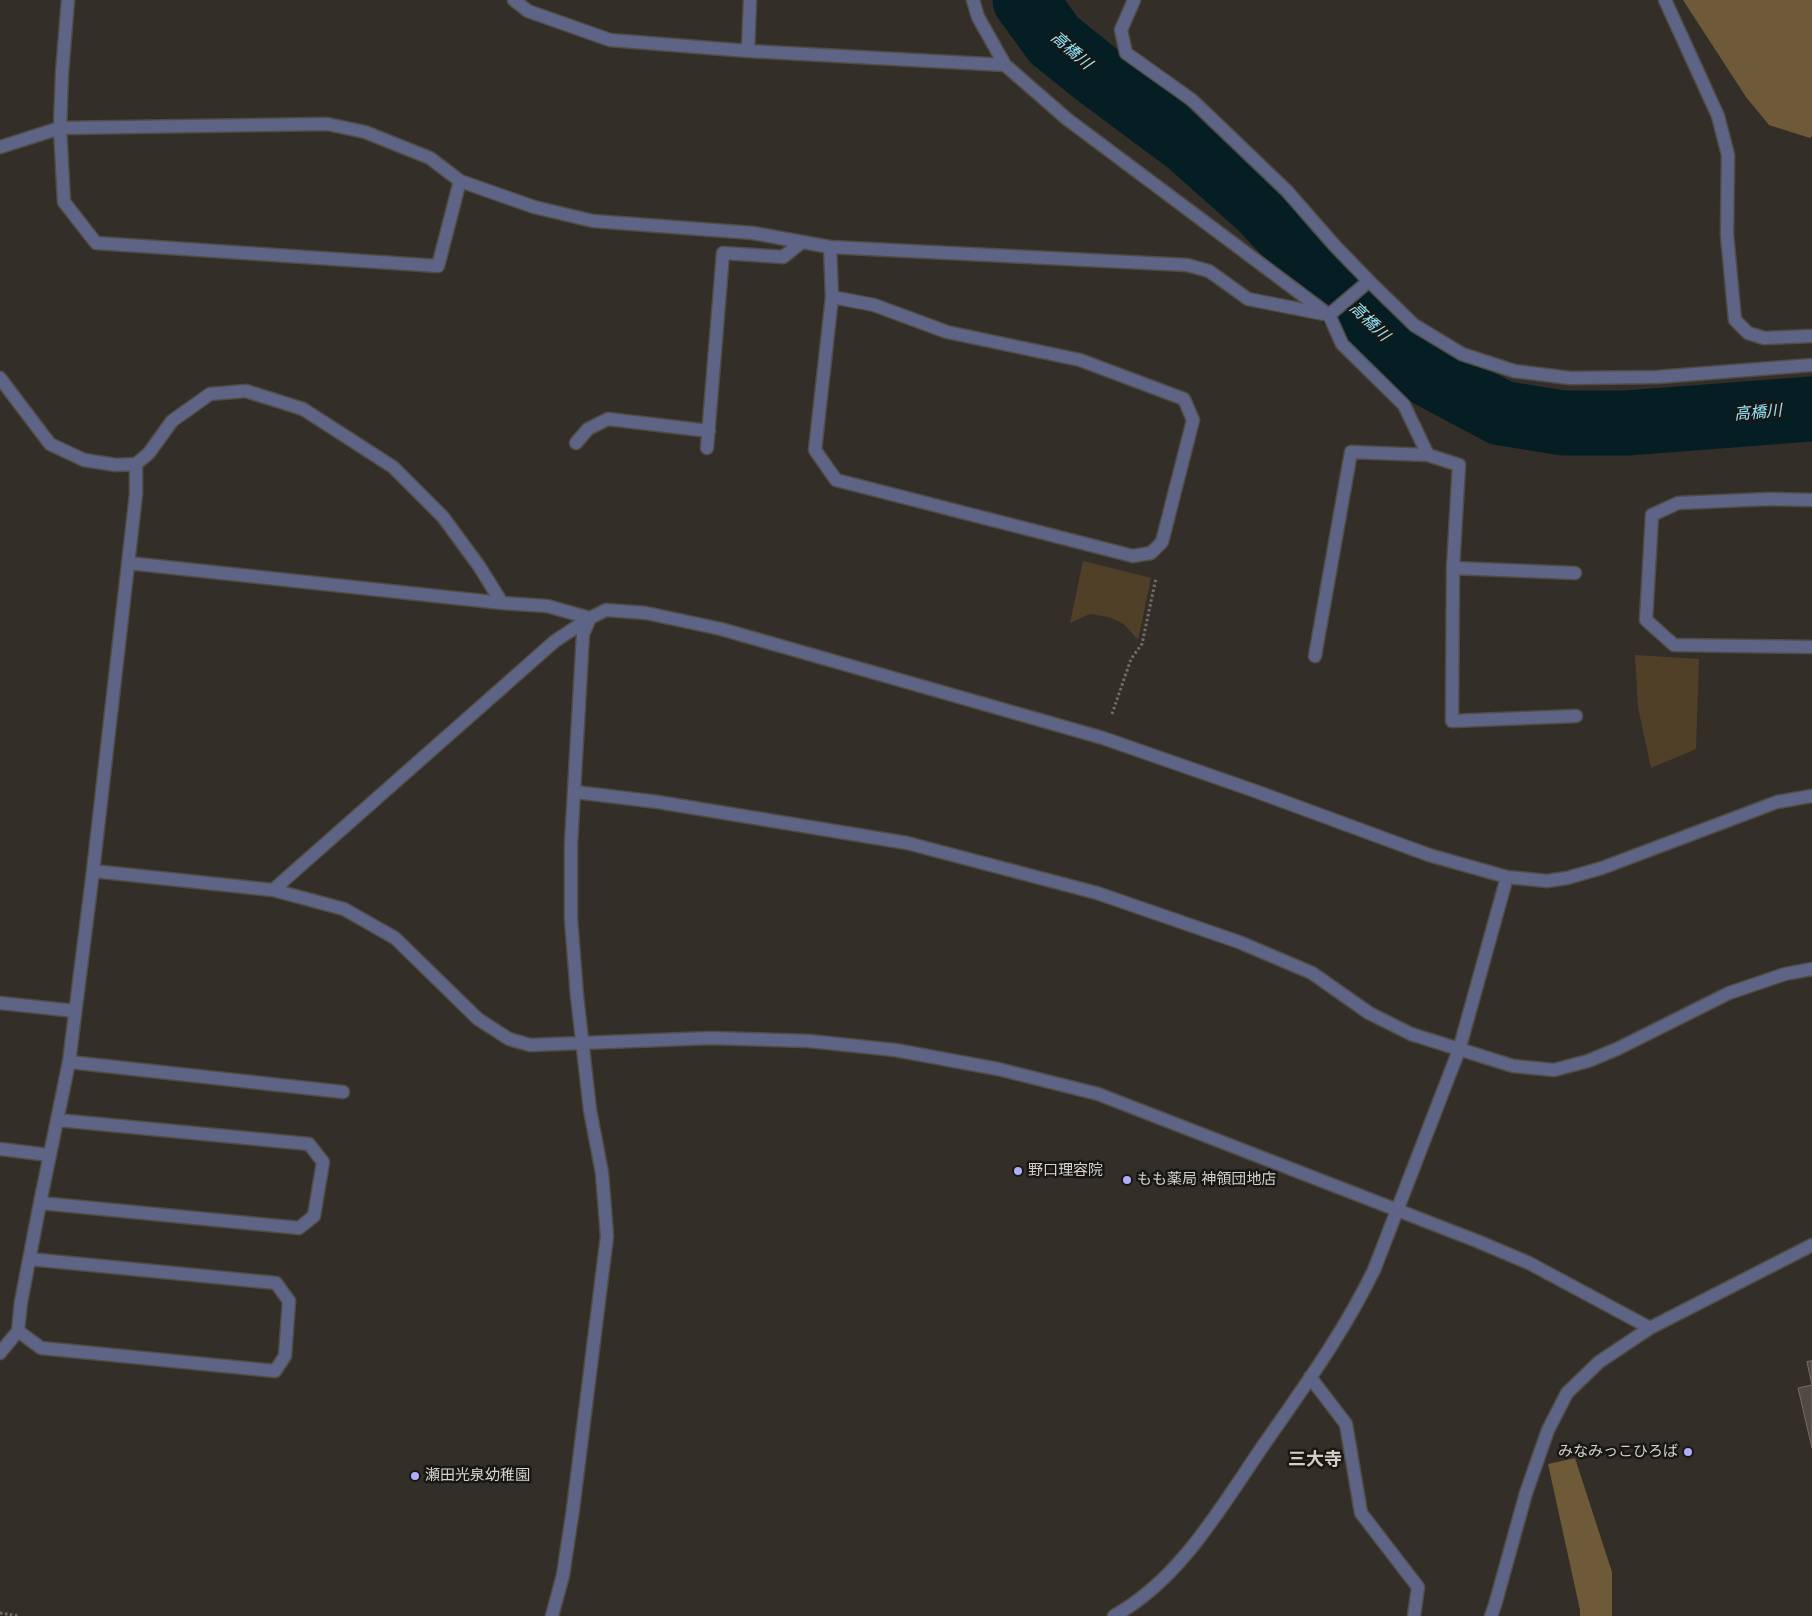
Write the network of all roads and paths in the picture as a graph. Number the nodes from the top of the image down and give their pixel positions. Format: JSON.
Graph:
{"nodes":[{"id":1,"x":68,"y":0,"type":"edge"},
{"id":2,"x":514,"y":0,"type":"edge"},
{"id":3,"x":750,"y":0,"type":"edge"},
{"id":4,"x":973,"y":0,"type":"edge"},
{"id":5,"x":1134,"y":0,"type":"edge"},
{"id":6,"x":1665,"y":0,"type":"edge"},
{"id":7,"x":748,"y":51,"type":"junction"},
{"id":8,"x":1005,"y":65,"type":"junction"},
{"id":9,"x":60,"y":128,"type":"junction"},
{"id":10,"x":0,"y":147,"type":"edge"},
{"id":11,"x":460,"y":181,"type":"junction"},
{"id":12,"x":802,"y":242,"type":"junction"},
{"id":13,"x":830,"y":247,"type":"junction"},
{"id":14,"x":1369,"y":280,"type":"junction"},
{"id":15,"x":832,"y":297,"type":"junction"},
{"id":16,"x":1332,"y":313,"type":"junction"},
{"id":17,"x":1812,"y":336,"type":"edge"},
{"id":18,"x":1812,"y":365,"type":"edge"},
{"id":19,"x":0,"y":378,"type":"edge"},
{"id":20,"x":708,"y":431,"type":"junction"},
{"id":21,"x":576,"y":443,"type":"dead end"},
{"id":22,"x":707,"y":448,"type":"dead end"},
{"id":23,"x":1428,"y":455,"type":"junction"},
{"id":24,"x":136,"y":464,"type":"junction"},
{"id":25,"x":1812,"y":500,"type":"edge"},
{"id":26,"x":1151,"y":553,"type":"junction"},
{"id":27,"x":128,"y":563,"type":"junction"},
{"id":28,"x":1453,"y":568,"type":"junction"},
{"id":29,"x":1575,"y":573,"type":"dead end"},
{"id":30,"x":502,"y":603,"type":"junction"},
{"id":31,"x":590,"y":618,"type":"junction"},
{"id":32,"x":1812,"y":648,"type":"edge"},
{"id":33,"x":1315,"y":656,"type":"dead end"},
{"id":34,"x":1576,"y":716,"type":"dead end"},
{"id":35,"x":1103,"y":738,"type":"junction"},
{"id":36,"x":575,"y":792,"type":"junction"},
{"id":37,"x":1812,"y":796,"type":"edge"},
{"id":38,"x":93,"y":871,"type":"junction"},
{"id":39,"x":1507,"y":877,"type":"junction"},
{"id":40,"x":273,"y":890,"type":"junction"},
{"id":41,"x":1812,"y":969,"type":"edge"},
{"id":42,"x":0,"y":1003,"type":"edge"},
{"id":43,"x":75,"y":1011,"type":"junction"},
{"id":44,"x":583,"y":1043,"type":"junction"},
{"id":45,"x":1459,"y":1050,"type":"junction"},
{"id":46,"x":69,"y":1062,"type":"junction"},
{"id":47,"x":342,"y":1092,"type":"dead end"},
{"id":48,"x":57,"y":1120,"type":"junction"},
{"id":49,"x":0,"y":1149,"type":"edge"},
{"id":50,"x":49,"y":1155,"type":"junction"},
{"id":51,"x":40,"y":1203,"type":"junction"},
{"id":52,"x":1397,"y":1210,"type":"junction"},
{"id":53,"x":1812,"y":1246,"type":"edge"},
{"id":54,"x":29,"y":1259,"type":"junction"},
{"id":55,"x":1650,"y":1328,"type":"junction"},
{"id":56,"x":18,"y":1331,"type":"junction"},
{"id":57,"x":0,"y":1353,"type":"edge"},
{"id":58,"x":1310,"y":1377,"type":"junction"},
{"id":59,"x":0,"y":1613,"type":"edge"},
{"id":60,"x":19,"y":1616,"type":"edge"},
{"id":61,"x":552,"y":1616,"type":"edge"},
{"id":62,"x":1114,"y":1616,"type":"edge"},
{"id":63,"x":1414,"y":1616,"type":"edge"},
{"id":64,"x":1491,"y":1616,"type":"edge"}],
"edges":[{"from":1,"to":9,"type":"street"},
{"from":2,"to":7,"type":"street"},
{"from":3,"to":7,"type":"street"},
{"from":4,"to":8,"type":"street"},
{"from":5,"to":14,"type":"street"},
{"from":6,"to":17,"type":"street"},
{"from":7,"to":8,"type":"street"},
{"from":8,"to":16,"type":"street"},
{"from":9,"to":10,"type":"street"},
{"from":9,"to":11,"type":"street"},
{"from":9,"to":11,"type":"street"},
{"from":11,"to":12,"type":"street"},
{"from":12,"to":13,"type":"street"},
{"from":12,"to":20,"type":"street"},
{"from":13,"to":15,"type":"street"},
{"from":13,"to":16,"type":"street"},
{"from":14,"to":16,"type":"street"},
{"from":14,"to":18,"type":"street"},
{"from":15,"to":26,"type":"street"},
{"from":15,"to":26,"type":"street"},
{"from":16,"to":23,"type":"street"},
{"from":19,"to":24,"type":"street"},
{"from":20,"to":21,"type":"street"},
{"from":20,"to":22,"type":"street"},
{"from":23,"to":28,"type":"street"},
{"from":23,"to":33,"type":"street"},
{"from":24,"to":27,"type":"street"},
{"from":24,"to":30,"type":"street"},
{"from":25,"to":32,"type":"street"},
{"from":26,"to":35,"type":"path"},
{"from":27,"to":30,"type":"street"},
{"from":27,"to":38,"type":"street"},
{"from":28,"to":29,"type":"street"},
{"from":28,"to":34,"type":"street"},
{"from":30,"to":31,"type":"street"},
{"from":31,"to":35,"type":"street"},
{"from":31,"to":36,"type":"street"},
{"from":31,"to":40,"type":"street"},
{"from":35,"to":39,"type":"street"},
{"from":36,"to":44,"type":"street"},
{"from":36,"to":45,"type":"street"},
{"from":37,"to":39,"type":"street"},
{"from":38,"to":40,"type":"street"},
{"from":38,"to":43,"type":"street"},
{"from":39,"to":45,"type":"street"},
{"from":40,"to":44,"type":"street"},
{"from":41,"to":45,"type":"street"},
{"from":42,"to":43,"type":"street"},
{"from":43,"to":46,"type":"street"},
{"from":44,"to":52,"type":"street"},
{"from":44,"to":61,"type":"street"},
{"from":45,"to":52,"type":"street"},
{"from":46,"to":47,"type":"street"},
{"from":46,"to":48,"type":"street"},
{"from":48,"to":50,"type":"street"},
{"from":48,"to":51,"type":"street"},
{"from":49,"to":50,"type":"street"},
{"from":50,"to":51,"type":"street"},
{"from":51,"to":54,"type":"street"},
{"from":52,"to":55,"type":"street"},
{"from":52,"to":58,"type":"street"},
{"from":53,"to":55,"type":"street"},
{"from":54,"to":56,"type":"street"},
{"from":54,"to":56,"type":"street"},
{"from":55,"to":64,"type":"street"},
{"from":56,"to":57,"type":"street"},
{"from":58,"to":62,"type":"street"},
{"from":58,"to":63,"type":"street"},
{"from":59,"to":60,"type":"path"}]}
